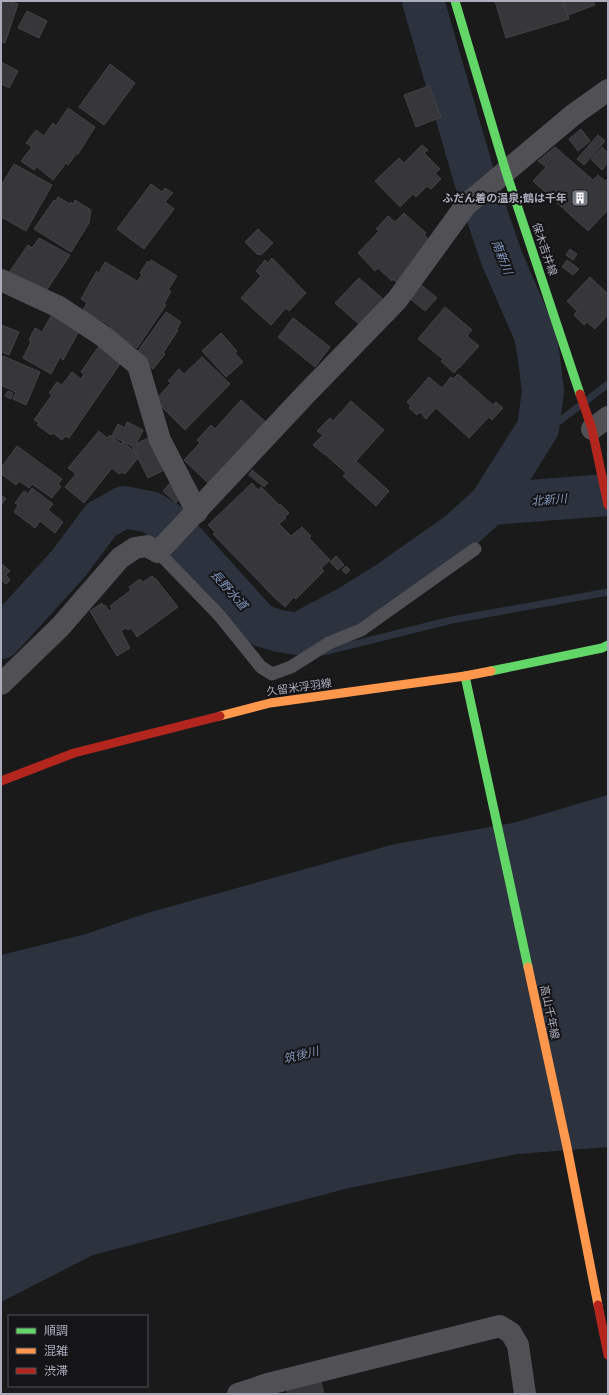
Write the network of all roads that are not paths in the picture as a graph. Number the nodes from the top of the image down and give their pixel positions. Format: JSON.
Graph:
{"nodes":[{"id":1,"x":456,"y":1,"type":"edge"},
{"id":2,"x":608,"y":90,"type":"edge"},
{"id":3,"x":499,"y":178,"type":"junction"},
{"id":4,"x":1,"y":280,"type":"edge"},
{"id":5,"x":596,"y":421,"type":"edge"},
{"id":6,"x":608,"y":505,"type":"edge"},
{"id":7,"x":195,"y":514,"type":"junction"},
{"id":8,"x":475,"y":550,"type":"dead end"},
{"id":9,"x":158,"y":552,"type":"junction"},
{"id":10,"x":606,"y":647,"type":"edge"},
{"id":11,"x":464,"y":676,"type":"junction"},
{"id":12,"x":1,"y":684,"type":"edge"},
{"id":13,"x":1,"y":781,"type":"edge"},
{"id":14,"x":608,"y":1356,"type":"edge"},
{"id":15,"x":238,"y":1394,"type":"edge"},
{"id":16,"x":526,"y":1394,"type":"edge"}],
"edges":[{"from":1,"to":3,"type":"main road","name":"保木吉井線"},
{"from":2,"to":3,"type":"street"},
{"from":3,"to":5,"type":"main road","name":"保木吉井線"},
{"from":3,"to":7,"type":"street"},
{"from":4,"to":7,"type":"street"},
{"from":5,"to":6,"type":"main road","name":"保木吉井線"},
{"from":7,"to":9,"type":"street"},
{"from":8,"to":9,"type":"lane"},
{"from":9,"to":12,"type":"street"},
{"from":10,"to":11,"type":"main road","name":"久留米浮羽線"},
{"from":11,"to":13,"type":"main road","name":"久留米浮羽線"},
{"from":11,"to":14,"type":"main road","name":"高山千年線"},
{"from":15,"to":16,"type":"street"}]}
